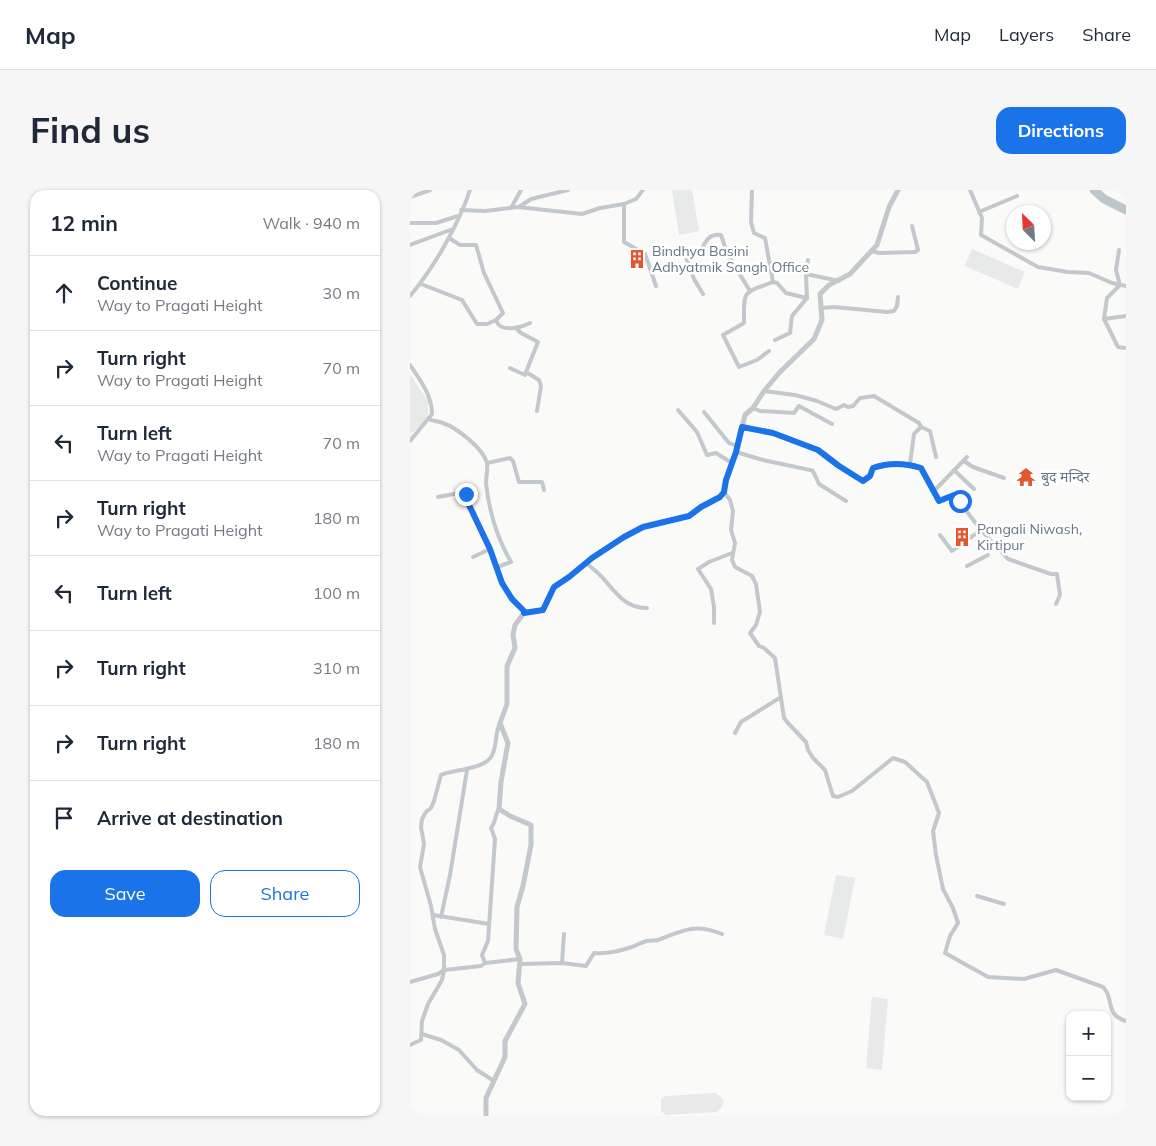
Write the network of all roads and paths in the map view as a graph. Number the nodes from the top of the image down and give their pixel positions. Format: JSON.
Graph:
{"nodes":[{"id":1,"x":430,"y":190,"type":"edge"},
{"id":2,"x":470,"y":190,"type":"edge"},
{"id":3,"x":521,"y":190,"type":"edge"},
{"id":4,"x":568,"y":190,"type":"edge"},
{"id":5,"x":643,"y":190,"type":"edge"},
{"id":6,"x":752,"y":190,"type":"edge"},
{"id":7,"x":898,"y":190,"type":"edge"},
{"id":8,"x":970,"y":190,"type":"edge"},
{"id":9,"x":1017,"y":196,"type":"dead end"},
{"id":10,"x":410,"y":197,"type":"edge"},
{"id":11,"x":624,"y":204,"type":"junction"},
{"id":12,"x":518,"y":207,"type":"junction"},
{"id":13,"x":511,"y":208,"type":"junction"},
{"id":14,"x":461,"y":210,"type":"junction"},
{"id":15,"x":979,"y":212,"type":"junction"},
{"id":16,"x":458,"y":216,"type":"junction"},
{"id":17,"x":410,"y":223,"type":"edge"},
{"id":18,"x":912,"y":226,"type":"dead end"},
{"id":19,"x":453,"y":229,"type":"junction"},
{"id":20,"x":449,"y":238,"type":"junction"},
{"id":21,"x":410,"y":245,"type":"edge"},
{"id":22,"x":1119,"y":250,"type":"dead end"},
{"id":23,"x":872,"y":251,"type":"junction"},
{"id":24,"x":808,"y":260,"type":"dead end"},
{"id":25,"x":806,"y":274,"type":"junction"},
{"id":26,"x":839,"y":281,"type":"junction"},
{"id":27,"x":773,"y":282,"type":"junction"},
{"id":28,"x":421,"y":284,"type":"junction"},
{"id":29,"x":1120,"y":285,"type":"junction"},
{"id":30,"x":656,"y":286,"type":"dead end"},
{"id":31,"x":1126,"y":286,"type":"edge"},
{"id":32,"x":750,"y":291,"type":"junction"},
{"id":33,"x":703,"y":294,"type":"dead end"},
{"id":34,"x":410,"y":296,"type":"edge"},
{"id":35,"x":898,"y":296,"type":"dead end"},
{"id":36,"x":806,"y":298,"type":"junction"},
{"id":37,"x":822,"y":308,"type":"junction"},
{"id":38,"x":1126,"y":316,"type":"edge"},
{"id":39,"x":1104,"y":319,"type":"junction"},
{"id":40,"x":496,"y":320,"type":"junction"},
{"id":41,"x":530,"y":323,"type":"dead end"},
{"id":42,"x":516,"y":328,"type":"junction"},
{"id":43,"x":775,"y":340,"type":"dead end"},
{"id":44,"x":1126,"y":348,"type":"edge"},
{"id":45,"x":769,"y":352,"type":"dead end"},
{"id":46,"x":410,"y":364,"type":"edge"},
{"id":47,"x":510,"y":368,"type":"dead end"},
{"id":48,"x":526,"y":372,"type":"junction"},
{"id":49,"x":764,"y":391,"type":"junction"},
{"id":50,"x":754,"y":408,"type":"junction"},
{"id":51,"x":678,"y":410,"type":"dead end"},
{"id":52,"x":537,"y":411,"type":"dead end"},
{"id":53,"x":704,"y":412,"type":"dead end"},
{"id":54,"x":428,"y":419,"type":"junction"},
{"id":55,"x":832,"y":424,"type":"dead end"},
{"id":56,"x":742,"y":427,"type":"junction"},
{"id":57,"x":921,"y":427,"type":"junction"},
{"id":58,"x":410,"y":440,"type":"edge"},
{"id":59,"x":737,"y":446,"type":"junction"},
{"id":60,"x":736,"y":452,"type":"junction"},
{"id":61,"x":936,"y":457,"type":"dead end"},
{"id":62,"x":487,"y":463,"type":"junction"},
{"id":63,"x":732,"y":463,"type":"junction"},
{"id":64,"x":910,"y":464,"type":"junction"},
{"id":65,"x":954,"y":470,"type":"junction"},
{"id":66,"x":1004,"y":478,"type":"dead end"},
{"id":67,"x":544,"y":490,"type":"dead end"},
{"id":68,"x":974,"y":490,"type":"dead end"},
{"id":69,"x":934,"y":491,"type":"junction"},
{"id":70,"x":724,"y":492,"type":"junction"},
{"id":71,"x":438,"y":497,"type":"dead end"},
{"id":72,"x":846,"y":501,"type":"dead end"},
{"id":73,"x":981,"y":530,"type":"junction"},
{"id":74,"x":940,"y":535,"type":"dead end"},
{"id":75,"x":490,"y":549,"type":"junction"},
{"id":76,"x":732,"y":553,"type":"junction"},
{"id":77,"x":988,"y":555,"type":"dead end"},
{"id":78,"x":473,"y":557,"type":"dead end"},
{"id":79,"x":586,"y":562,"type":"junction"},
{"id":80,"x":967,"y":566,"type":"dead end"},
{"id":81,"x":497,"y":567,"type":"junction"},
{"id":82,"x":1056,"y":604,"type":"dead end"},
{"id":83,"x":647,"y":608,"type":"dead end"},
{"id":84,"x":524,"y":613,"type":"junction"},
{"id":85,"x":714,"y":623,"type":"dead end"},
{"id":86,"x":781,"y":697,"type":"junction"},
{"id":87,"x":500,"y":723,"type":"junction"},
{"id":88,"x":735,"y":733,"type":"dead end"},
{"id":89,"x":467,"y":770,"type":"junction"},
{"id":90,"x":499,"y":808,"type":"junction"},
{"id":91,"x":976,"y":896,"type":"dead end"},
{"id":92,"x":1004,"y":904,"type":"dead end"},
{"id":93,"x":433,"y":915,"type":"junction"},
{"id":94,"x":441,"y":917,"type":"junction"},
{"id":95,"x":489,"y":924,"type":"junction"},
{"id":96,"x":564,"y":934,"type":"dead end"},
{"id":97,"x":722,"y":934,"type":"dead end"},
{"id":98,"x":520,"y":962,"type":"junction"},
{"id":99,"x":485,"y":963,"type":"junction"},
{"id":100,"x":562,"y":963,"type":"junction"},
{"id":101,"x":444,"y":970,"type":"junction"},
{"id":102,"x":410,"y":982,"type":"edge"},
{"id":103,"x":1126,"y":1021,"type":"edge"},
{"id":104,"x":422,"y":1034,"type":"junction"},
{"id":105,"x":410,"y":1045,"type":"edge"},
{"id":106,"x":494,"y":1081,"type":"junction"},
{"id":107,"x":486,"y":1116,"type":"edge"}],
"edges":[{"from":1,"to":10,"type":"street"},
{"from":2,"to":14,"type":"street"},
{"from":3,"to":13,"type":"street"},
{"from":4,"to":12,"type":"street"},
{"from":5,"to":11,"type":"street"},
{"from":6,"to":27,"type":"street"},
{"from":7,"to":23,"type":"street"},
{"from":8,"to":15,"type":"street"},
{"from":9,"to":15,"type":"street"},
{"from":11,"to":12,"type":"street"},
{"from":11,"to":30,"type":"street"},
{"from":12,"to":13,"type":"street"},
{"from":13,"to":14,"type":"street"},
{"from":14,"to":16,"type":"street"},
{"from":15,"to":29,"type":"street"},
{"from":16,"to":17,"type":"street"},
{"from":16,"to":19,"type":"street"},
{"from":18,"to":23,"type":"street"},
{"from":19,"to":20,"type":"street"},
{"from":19,"to":21,"type":"street"},
{"from":20,"to":28,"type":"street"},
{"from":20,"to":40,"type":"street"},
{"from":22,"to":29,"type":"street"},
{"from":23,"to":26,"type":"street"},
{"from":24,"to":25,"type":"street"},
{"from":25,"to":26,"type":"street"},
{"from":25,"to":36,"type":"street"},
{"from":26,"to":37,"type":"street"},
{"from":27,"to":32,"type":"street"},
{"from":27,"to":36,"type":"street"},
{"from":28,"to":34,"type":"street"},
{"from":28,"to":40,"type":"street"},
{"from":29,"to":31,"type":"street"},
{"from":29,"to":39,"type":"street"},
{"from":32,"to":33,"type":"street"},
{"from":32,"to":45,"type":"street"},
{"from":35,"to":37,"type":"street"},
{"from":36,"to":43,"type":"street"},
{"from":37,"to":49,"type":"street"},
{"from":38,"to":39,"type":"street"},
{"from":39,"to":44,"type":"street"},
{"from":40,"to":42,"type":"street"},
{"from":41,"to":42,"type":"street"},
{"from":42,"to":48,"type":"street"},
{"from":46,"to":54,"type":"street"},
{"from":47,"to":48,"type":"street"},
{"from":48,"to":52,"type":"street"},
{"from":49,"to":50,"type":"street"},
{"from":49,"to":57,"type":"street"},
{"from":50,"to":55,"type":"street"},
{"from":50,"to":56,"type":"street"},
{"from":51,"to":63,"type":"street"},
{"from":53,"to":59,"type":"street"},
{"from":54,"to":58,"type":"street"},
{"from":54,"to":62,"type":"street"},
{"from":56,"to":59,"type":"street"},
{"from":56,"to":64,"type":"street"},
{"from":57,"to":61,"type":"street"},
{"from":57,"to":64,"type":"street"},
{"from":59,"to":60,"type":"street"},
{"from":60,"to":63,"type":"street"},
{"from":60,"to":72,"type":"street"},
{"from":62,"to":67,"type":"street"},
{"from":62,"to":81,"type":"street"},
{"from":63,"to":70,"type":"street"},
{"from":64,"to":69,"type":"street"},
{"from":65,"to":66,"type":"street"},
{"from":65,"to":68,"type":"street"},
{"from":65,"to":69,"type":"street"},
{"from":69,"to":73,"type":"street"},
{"from":70,"to":76,"type":"street"},
{"from":70,"to":79,"type":"street"},
{"from":71,"to":75,"type":"street"},
{"from":73,"to":74,"type":"street"},
{"from":73,"to":82,"type":"street"},
{"from":75,"to":78,"type":"street"},
{"from":75,"to":81,"type":"street"},
{"from":76,"to":85,"type":"street"},
{"from":76,"to":86,"type":"street"},
{"from":77,"to":80,"type":"street"},
{"from":79,"to":83,"type":"street"},
{"from":79,"to":84,"type":"street"},
{"from":81,"to":84,"type":"street"},
{"from":84,"to":87,"type":"street"},
{"from":86,"to":88,"type":"street"},
{"from":86,"to":103,"type":"street"},
{"from":87,"to":89,"type":"street"},
{"from":87,"to":90,"type":"street"},
{"from":89,"to":93,"type":"street"},
{"from":89,"to":94,"type":"street"},
{"from":90,"to":95,"type":"street"},
{"from":90,"to":98,"type":"street"},
{"from":91,"to":92,"type":"street"},
{"from":93,"to":94,"type":"street"},
{"from":93,"to":101,"type":"street"},
{"from":94,"to":95,"type":"street"},
{"from":95,"to":99,"type":"street"},
{"from":96,"to":100,"type":"street"},
{"from":97,"to":100,"type":"street"},
{"from":98,"to":99,"type":"street"},
{"from":98,"to":100,"type":"street"},
{"from":98,"to":106,"type":"street"},
{"from":99,"to":101,"type":"street"},
{"from":101,"to":102,"type":"street"},
{"from":101,"to":104,"type":"street"},
{"from":104,"to":105,"type":"street"},
{"from":104,"to":106,"type":"street"},
{"from":106,"to":107,"type":"street"}]}
